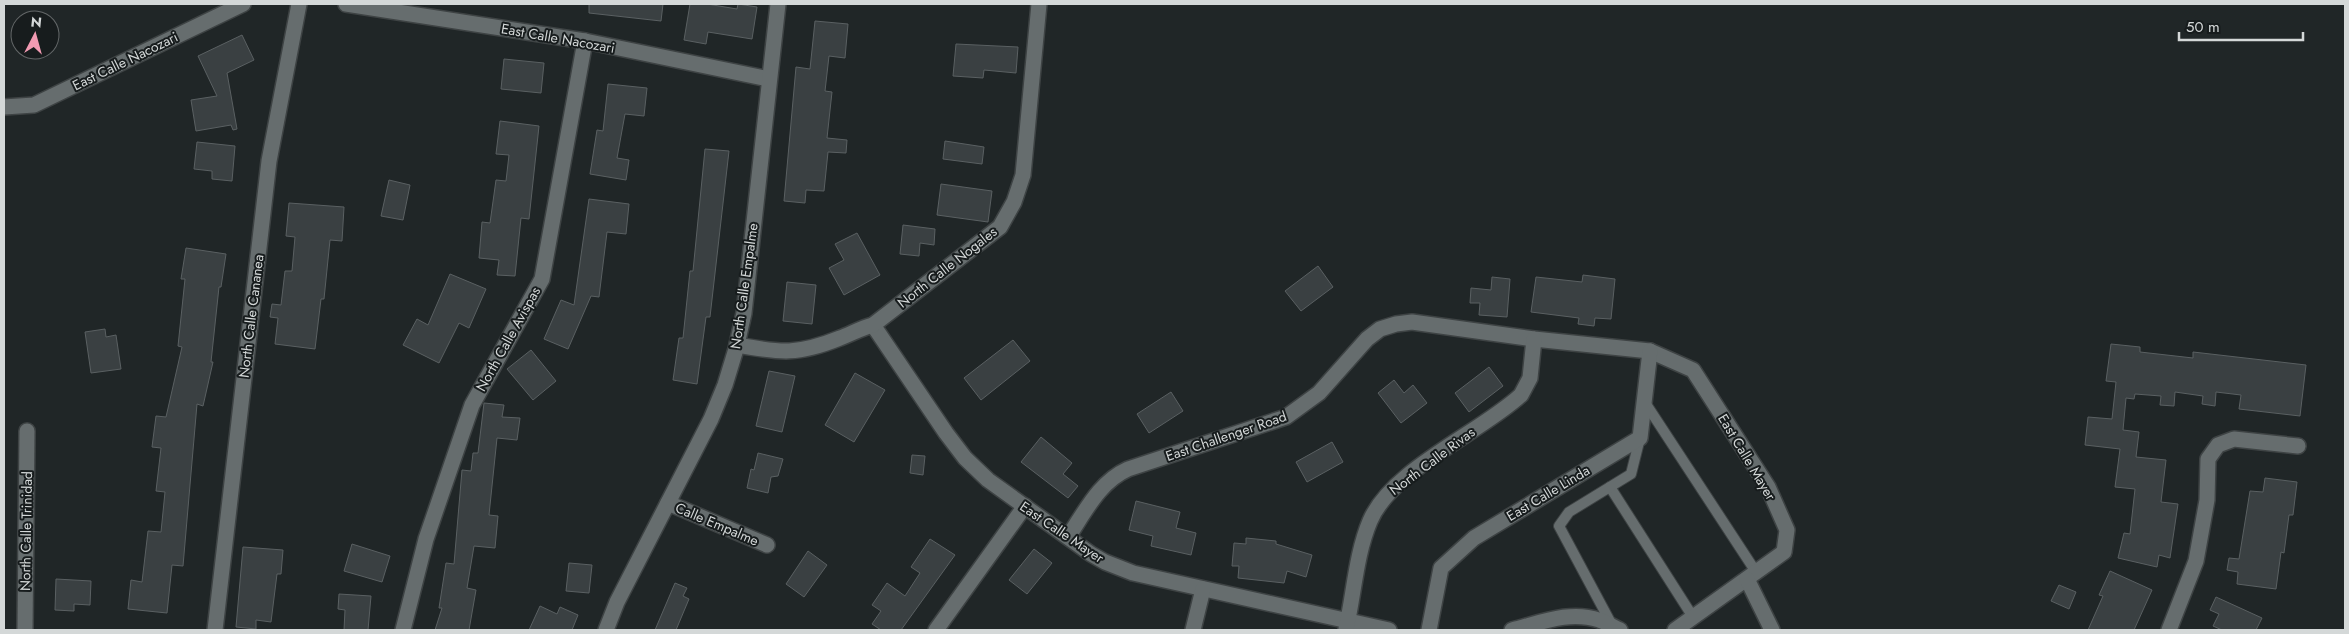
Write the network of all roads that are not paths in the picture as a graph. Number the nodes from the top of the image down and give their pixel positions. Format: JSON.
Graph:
{"nodes":[{"id":1,"x":242,"y":4,"type":"edge"},
{"id":2,"x":299,"y":4,"type":"edge"},
{"id":3,"x":346,"y":4,"type":"edge"},
{"id":4,"x":778,"y":4,"type":"edge"},
{"id":5,"x":1039,"y":4,"type":"edge"},
{"id":6,"x":585,"y":41,"type":"junction"},
{"id":7,"x":769,"y":80,"type":"junction"},
{"id":8,"x":4,"y":107,"type":"edge"},
{"id":9,"x":873,"y":325,"type":"junction"},
{"id":10,"x":1534,"y":339,"type":"junction"},
{"id":11,"x":737,"y":345,"type":"junction"},
{"id":12,"x":1650,"y":351,"type":"junction"},
{"id":13,"x":1644,"y":401,"type":"junction"},
{"id":14,"x":27,"y":431,"type":"dead end"},
{"id":15,"x":1640,"y":438,"type":"junction"},
{"id":16,"x":2298,"y":446,"type":"dead end"},
{"id":17,"x":1610,"y":487,"type":"junction"},
{"id":18,"x":668,"y":502,"type":"junction"},
{"id":19,"x":1025,"y":506,"type":"junction"},
{"id":20,"x":1068,"y":538,"type":"junction"},
{"id":21,"x":767,"y":545,"type":"dead end"},
{"id":22,"x":1751,"y":576,"type":"junction"},
{"id":23,"x":1203,"y":589,"type":"junction"},
{"id":24,"x":1693,"y":617,"type":"junction"},
{"id":25,"x":1346,"y":626,"type":"edge"},
{"id":26,"x":1616,"y":628,"type":"edge"},
{"id":27,"x":25,"y":630,"type":"edge"},
{"id":28,"x":215,"y":630,"type":"edge"},
{"id":29,"x":403,"y":630,"type":"edge"},
{"id":30,"x":606,"y":630,"type":"edge"},
{"id":31,"x":936,"y":630,"type":"edge"},
{"id":32,"x":1193,"y":630,"type":"edge"},
{"id":33,"x":1389,"y":630,"type":"edge"},
{"id":34,"x":1429,"y":630,"type":"edge"},
{"id":35,"x":1512,"y":630,"type":"edge"},
{"id":36,"x":1675,"y":630,"type":"edge"},
{"id":37,"x":1772,"y":630,"type":"edge"},
{"id":38,"x":2169,"y":630,"type":"edge"}],
"edges":[{"from":1,"to":8,"type":"street","name":"East Calle Nacozari"},
{"from":2,"to":28,"type":"street","name":"North Calle Cananea"},
{"from":3,"to":6,"type":"street","name":"East Calle Nacozari"},
{"from":4,"to":7,"type":"street","name":"North Calle Empalme"},
{"from":5,"to":9,"type":"street","name":"North Calle Nogales"},
{"from":6,"to":7,"type":"street","name":"East Calle Nacozari"},
{"from":6,"to":29,"type":"street","name":"North Calle Avispas"},
{"from":7,"to":11,"type":"street","name":"North Calle Empalme"},
{"from":9,"to":11,"type":"street","name":"North Calle Nogales"},
{"from":9,"to":19,"type":"street","name":"East Calle Mayer"},
{"from":10,"to":12,"type":"street","name":"East Challenger Road"},
{"from":10,"to":20,"type":"street","name":"East Challenger Road"},
{"from":10,"to":25,"type":"street","name":"North Calle Rivas"},
{"from":11,"to":18,"type":"street","name":"North Calle Empalme"},
{"from":12,"to":13,"type":"street"},
{"from":12,"to":22,"type":"street","name":"East Calle Mayer"},
{"from":13,"to":15,"type":"street"},
{"from":13,"to":22,"type":"lane"},
{"from":14,"to":27,"type":"street","name":"North Calle Trinidad"},
{"from":15,"to":17,"type":"lane"},
{"from":15,"to":34,"type":"street","name":"East Calle Linda"},
{"from":16,"to":38,"type":"street"},
{"from":17,"to":24,"type":"lane"},
{"from":17,"to":26,"type":"lane"},
{"from":18,"to":21,"type":"street","name":"Calle Empalme"},
{"from":18,"to":30,"type":"street","name":"North Calle Empalme"},
{"from":19,"to":20,"type":"street","name":"East Calle Mayer"},
{"from":19,"to":31,"type":"street"},
{"from":20,"to":23,"type":"street","name":"East Calle Mayer"},
{"from":22,"to":24,"type":"street","name":"East Calle Mayer"},
{"from":22,"to":37,"type":"street"},
{"from":23,"to":25,"type":"street","name":"East Calle Mayer"},
{"from":23,"to":32,"type":"street"},
{"from":24,"to":36,"type":"street","name":"East Calle Mayer"},
{"from":25,"to":33,"type":"street","name":"East Calle Mayer"},
{"from":26,"to":35,"type":"street"}]}
